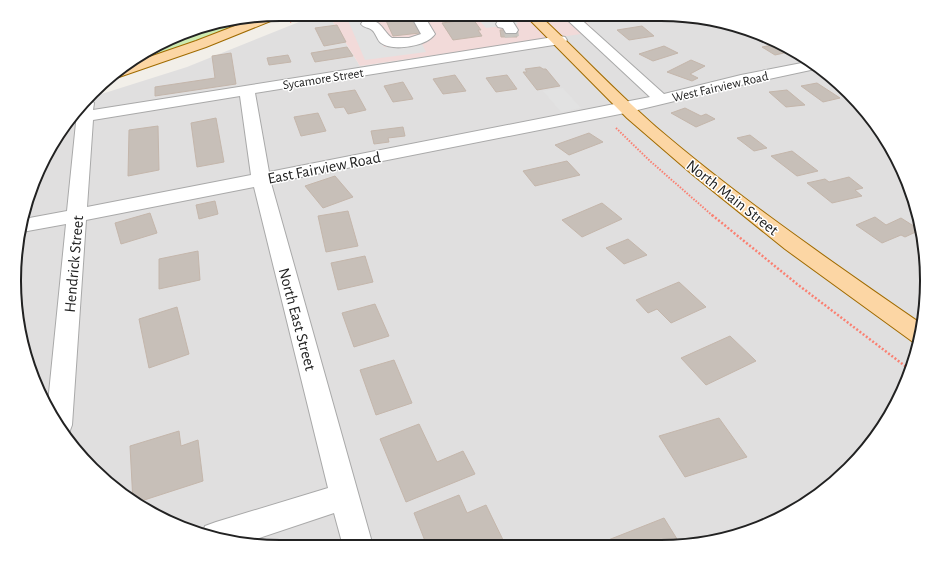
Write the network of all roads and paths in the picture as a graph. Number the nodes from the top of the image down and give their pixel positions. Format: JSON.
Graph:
{"nodes":[{"id":1,"x":420,"y":21,"type":"edge"},
{"id":2,"x":538,"y":21,"type":"edge"},
{"id":3,"x":548,"y":21,"type":"edge"},
{"id":4,"x":575,"y":21,"type":"edge"},
{"id":5,"x":254,"y":23,"type":"edge"},
{"id":6,"x":368,"y":24,"type":"dead end"},
{"id":7,"x":560,"y":40,"type":"junction"},
{"id":8,"x":807,"y":67,"type":"edge"},
{"id":9,"x":133,"y":68,"type":"edge"},
{"id":10,"x":247,"y":90,"type":"junction"},
{"id":11,"x":661,"y":100,"type":"junction"},
{"id":12,"x":625,"y":108,"type":"junction"},
{"id":13,"x":86,"y":110,"type":"edge"},
{"id":14,"x":613,"y":125,"type":"dead end"},
{"id":15,"x":261,"y":179,"type":"junction"},
{"id":16,"x":78,"y":215,"type":"junction"},
{"id":17,"x":27,"y":225,"type":"edge"},
{"id":18,"x":915,"y":332,"type":"edge"},
{"id":19,"x":905,"y":366,"type":"edge"},
{"id":20,"x":60,"y":416,"type":"edge"},
{"id":21,"x":345,"y":496,"type":"junction"},
{"id":22,"x":226,"y":534,"type":"edge"},
{"id":23,"x":356,"y":540,"type":"edge"}],
"edges":[{"from":1,"to":6,"type":"street"},
{"from":2,"to":7,"type":"main road","name":"North Main Street"},
{"from":3,"to":7,"type":"main road","name":"North Main Street"},
{"from":4,"to":11,"type":"street"},
{"from":5,"to":9,"type":"main road"},
{"from":7,"to":10,"type":"street","name":"Sycamore Street"},
{"from":7,"to":12,"type":"main road","name":"North Main Street"},
{"from":8,"to":11,"type":"street","name":"West Fairview Road"},
{"from":10,"to":13,"type":"street","name":"Sycamore Street"},
{"from":10,"to":15,"type":"street","name":"North East Street"},
{"from":11,"to":12,"type":"street","name":"West Fairview Road"},
{"from":12,"to":15,"type":"street","name":"East Fairview Road"},
{"from":12,"to":18,"type":"main road","name":"North Main Street"},
{"from":13,"to":16,"type":"street","name":"Hendrick Street"},
{"from":14,"to":19,"type":"path"},
{"from":15,"to":16,"type":"street","name":"East Fairview Road"},
{"from":15,"to":21,"type":"street","name":"North East Street"},
{"from":16,"to":17,"type":"street","name":"East Fairview Road"},
{"from":16,"to":20,"type":"street","name":"Hendrick Street"},
{"from":21,"to":22,"type":"street"},
{"from":21,"to":23,"type":"street","name":"North East Street"}]}
